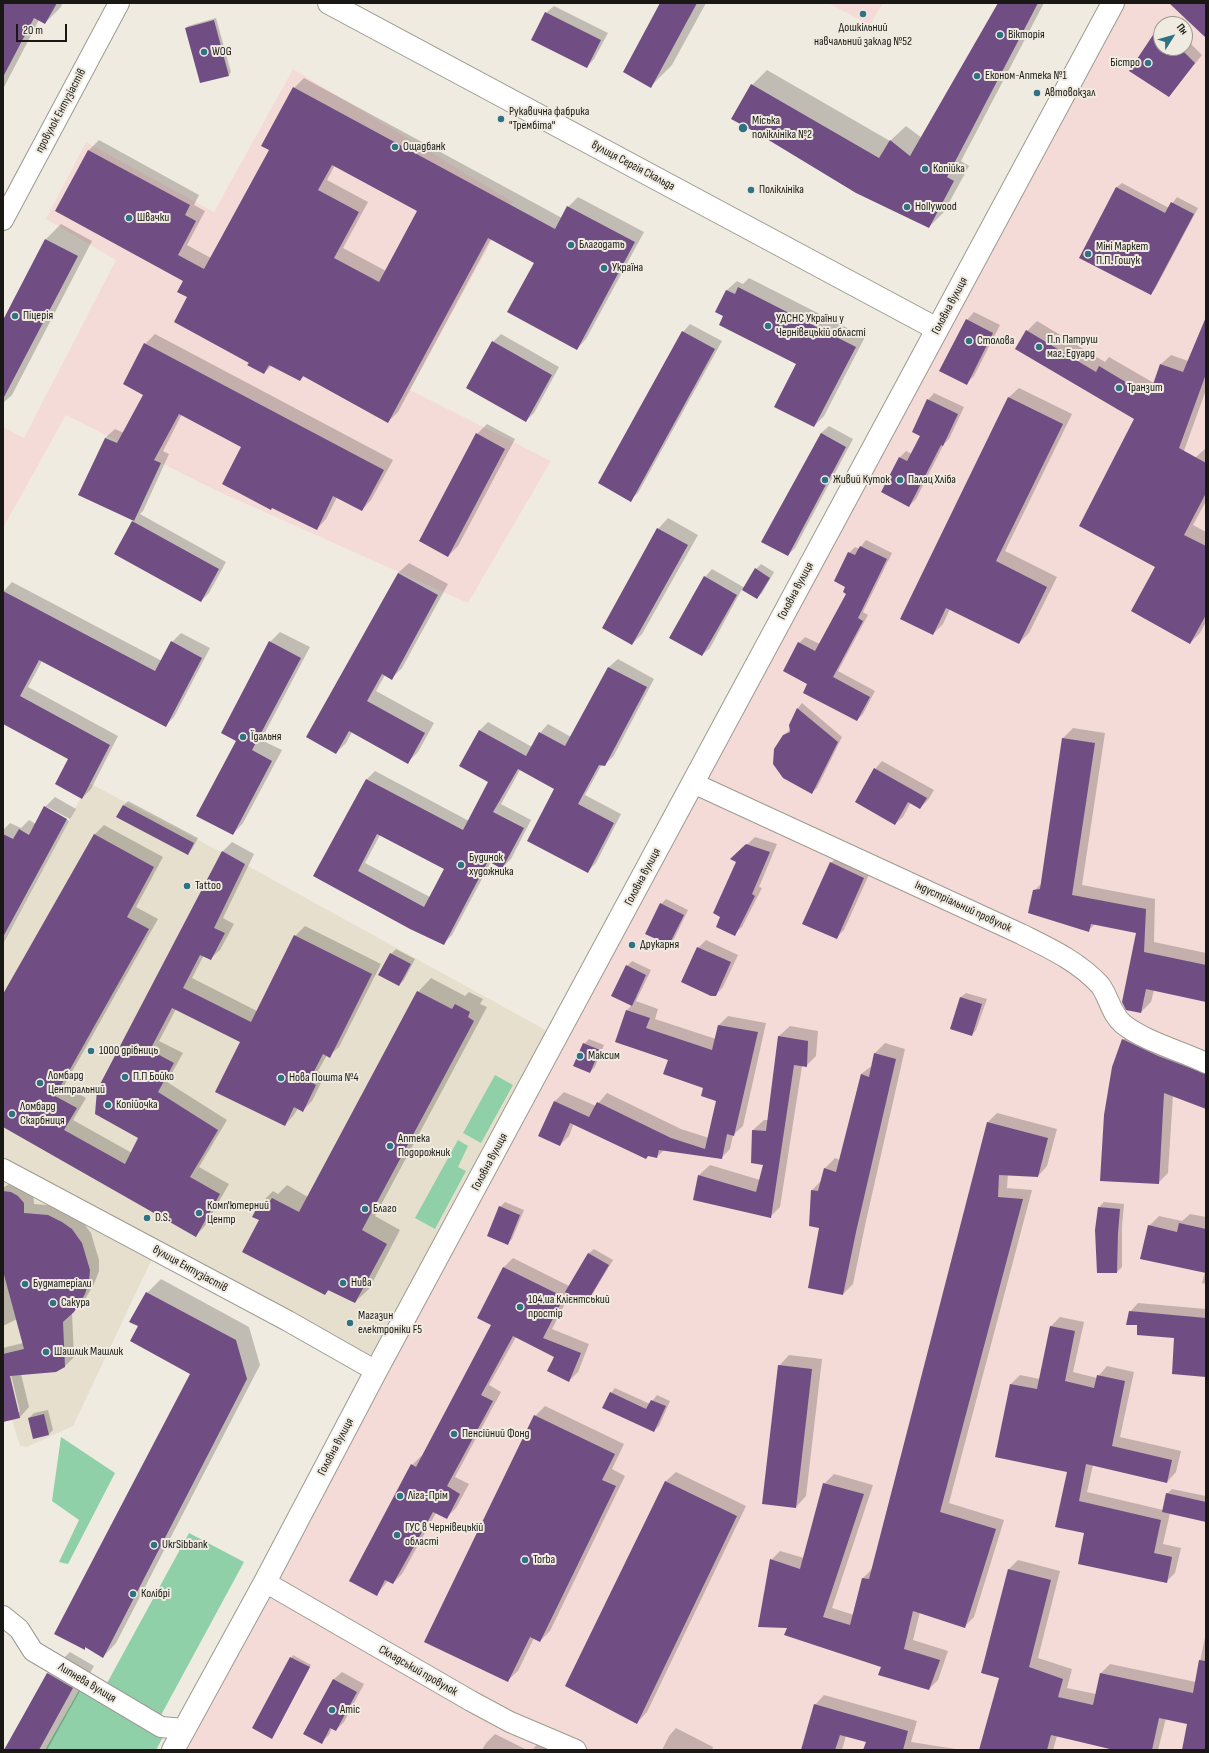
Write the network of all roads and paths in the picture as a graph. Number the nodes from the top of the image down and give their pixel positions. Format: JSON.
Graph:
{"nodes":[{"id":1,"x":119,"y":3,"type":"edge"},
{"id":2,"x":329,"y":3,"type":"edge"},
{"id":3,"x":1113,"y":3,"type":"edge"},
{"id":4,"x":3,"y":220,"type":"edge"},
{"id":5,"x":937,"y":329,"type":"junction"},
{"id":6,"x":693,"y":783,"type":"junction"},
{"id":7,"x":1206,"y":1063,"type":"edge"},
{"id":8,"x":3,"y":1169,"type":"edge"},
{"id":9,"x":376,"y":1371,"type":"junction"},
{"id":10,"x":265,"y":1582,"type":"junction"},
{"id":11,"x":3,"y":1616,"type":"edge"},
{"id":12,"x":184,"y":1730,"type":"junction"},
{"id":13,"x":173,"y":1750,"type":"edge"},
{"id":14,"x":576,"y":1750,"type":"edge"}],
"edges":[{"from":1,"to":4,"type":"street","name":"провулок Ентузіастів"},
{"from":2,"to":5,"type":"main road","name":"вулиця Сергія Скальда"},
{"from":3,"to":5,"type":"main road","name":"Головна вулиця"},
{"from":5,"to":6,"type":"main road","name":"Головна вулиця"},
{"from":6,"to":7,"type":"street","name":"Індустріальний провулок"},
{"from":6,"to":9,"type":"main road","name":"Головна вулиця"},
{"from":8,"to":9,"type":"street","name":"вулиця Ентузіастів"},
{"from":9,"to":10,"type":"main road","name":"Головна вулиця"},
{"from":10,"to":12,"type":"main road","name":"Головна вулиця"},
{"from":10,"to":14,"type":"street","name":"Складський провулок"},
{"from":11,"to":12,"type":"street","name":"Липнева вулиця"},
{"from":12,"to":13,"type":"main road","name":"Головна вулиця"}]}
